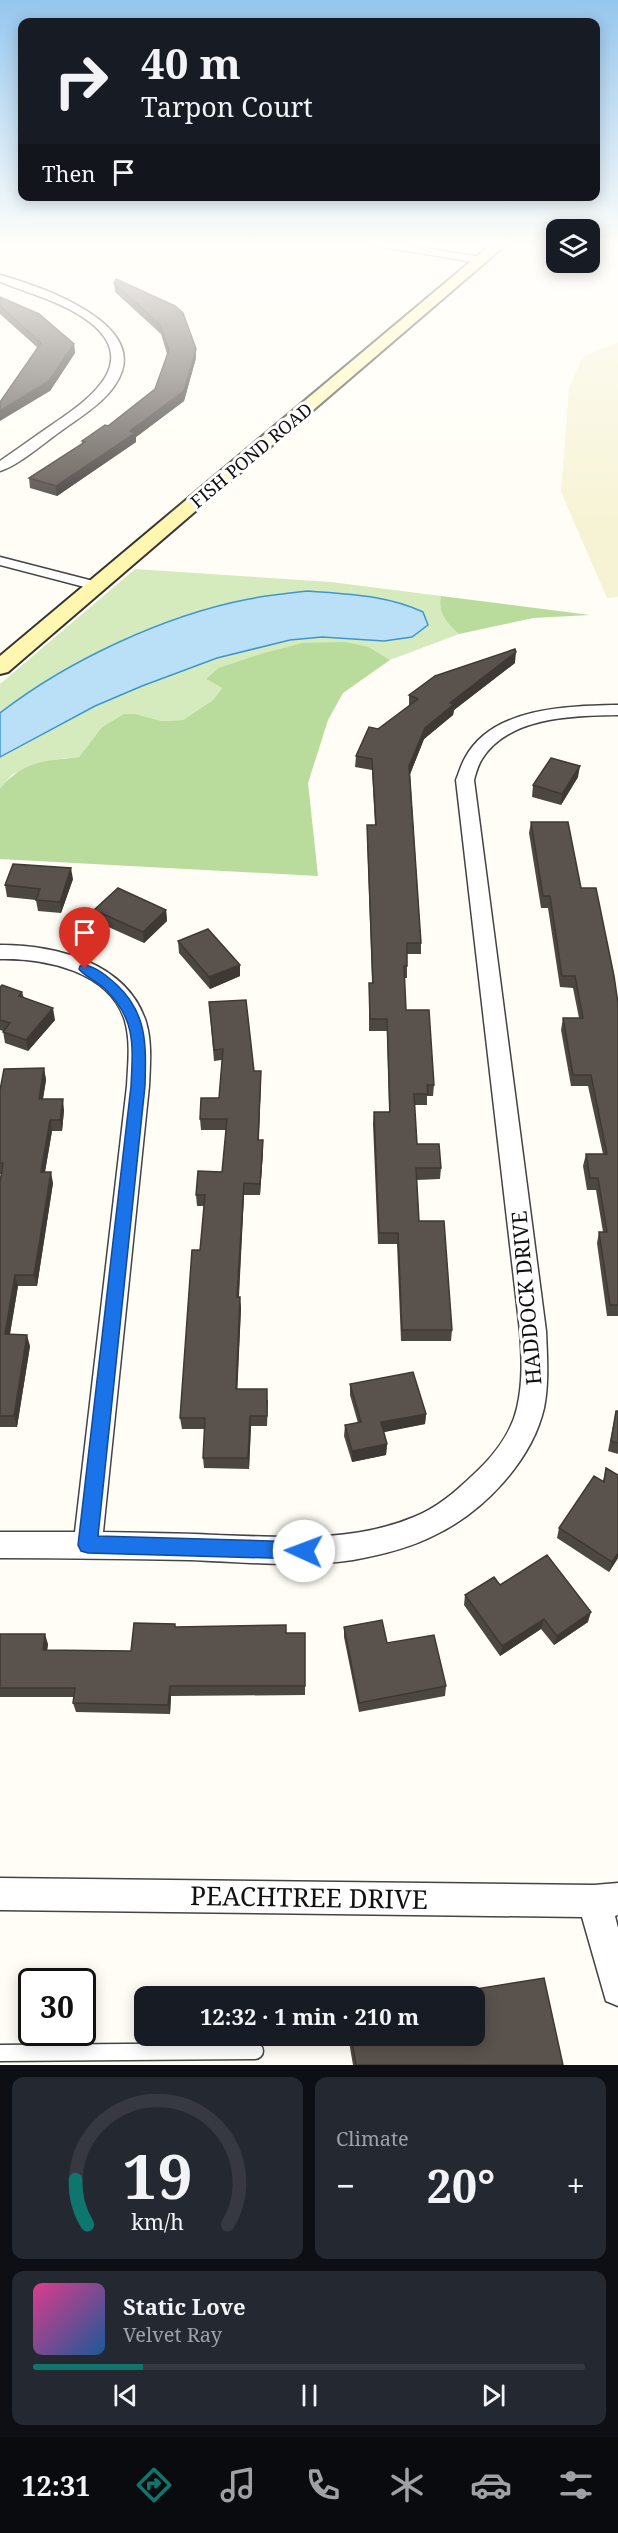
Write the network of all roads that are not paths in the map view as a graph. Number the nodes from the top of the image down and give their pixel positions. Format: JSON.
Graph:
{"nodes":[{"id":1,"x":111,"y":338,"type":"edge"},
{"id":2,"x":388,"y":338,"type":"edge"},
{"id":3,"x":0,"y":468,"type":"edge"},
{"id":4,"x":0,"y":561,"type":"edge"},
{"id":5,"x":96,"y":586,"type":"junction"},
{"id":6,"x":0,"y":667,"type":"edge"},
{"id":7,"x":618,"y":710,"type":"edge"},
{"id":8,"x":0,"y":952,"type":"edge"},
{"id":9,"x":0,"y":1545,"type":"edge"},
{"id":10,"x":88,"y":1545,"type":"junction"},
{"id":11,"x":0,"y":1894,"type":"edge"},
{"id":12,"x":606,"y":1900,"type":"edge"},
{"id":13,"x":618,"y":1989,"type":"edge"},
{"id":14,"x":255,"y":2051,"type":"dead end"},
{"id":15,"x":0,"y":2053,"type":"edge"}],
"edges":[{"from":1,"to":3,"type":"street"},
{"from":2,"to":5,"type":"street","name":"FISH POND ROAD"},
{"from":4,"to":5,"type":"street"},
{"from":5,"to":6,"type":"street","name":"FISH POND ROAD"},
{"from":7,"to":10,"type":"street","name":"HADDOCK DRIVE"},
{"from":8,"to":10,"type":"street"},
{"from":9,"to":10,"type":"street","name":"HADDOCK DRIVE"},
{"from":11,"to":12,"type":"street","name":"PEACHTREE DRIVE"},
{"from":12,"to":13,"type":"street"},
{"from":14,"to":15,"type":"lane"}]}
